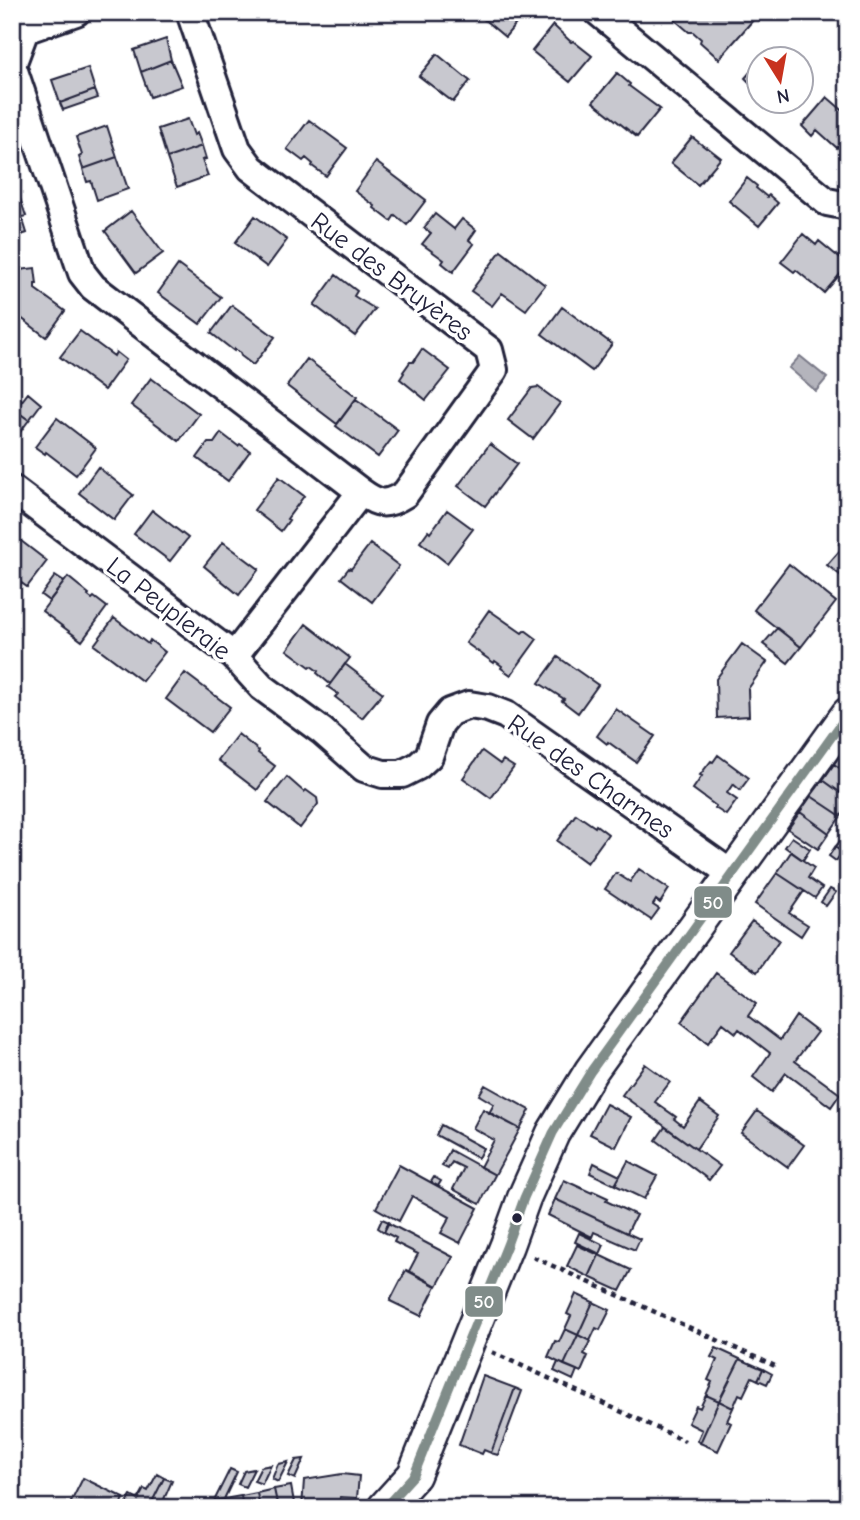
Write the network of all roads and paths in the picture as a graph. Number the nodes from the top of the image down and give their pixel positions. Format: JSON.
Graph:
{"nodes":[{"id":1,"x":76,"y":12,"type":"edge"},
{"id":2,"x":190,"y":12,"type":"edge"},
{"id":3,"x":598,"y":12,"type":"edge"},
{"id":4,"x":20,"y":21,"type":"edge"},
{"id":5,"x":848,"y":206,"type":"edge"},
{"id":6,"x":12,"y":489,"type":"edge"},
{"id":7,"x":360,"y":492,"type":"junction"},
{"id":8,"x":234,"y":656,"type":"junction"},
{"id":9,"x":848,"y":714,"type":"edge"},
{"id":10,"x":322,"y":731,"type":"joint"},
{"id":11,"x":733,"y":875,"type":"junction"},
{"id":12,"x":507,"y":1245,"type":"junction"},
{"id":13,"x":469,"y":1337,"type":"junction"},
{"id":14,"x":775,"y":1366,"type":"dead end"},
{"id":15,"x":685,"y":1441,"type":"dead end"},
{"id":16,"x":384,"y":1508,"type":"edge"}],
"edges":[{"from":1,"to":4,"type":"street","name":"Rue des Bruyères"},
{"from":2,"to":7,"type":"street","name":"Rue des Bruyères"},
{"from":3,"to":5,"type":"street"},
{"from":4,"to":7,"type":"street","name":"Rue des Bruyères"},
{"from":6,"to":8,"type":"street","name":"La Peupleraie"},
{"from":7,"to":8,"type":"street"},
{"from":8,"to":10,"type":"street","name":"La Peupleraie"},
{"from":9,"to":11,"type":"street"},
{"from":10,"to":11,"type":"street","name":"Rue des Charmes"},
{"from":11,"to":12,"type":"street"},
{"from":12,"to":13,"type":"street"},
{"from":12,"to":14,"type":"path"},
{"from":13,"to":15,"type":"path"},
{"from":13,"to":16,"type":"street"}]}
